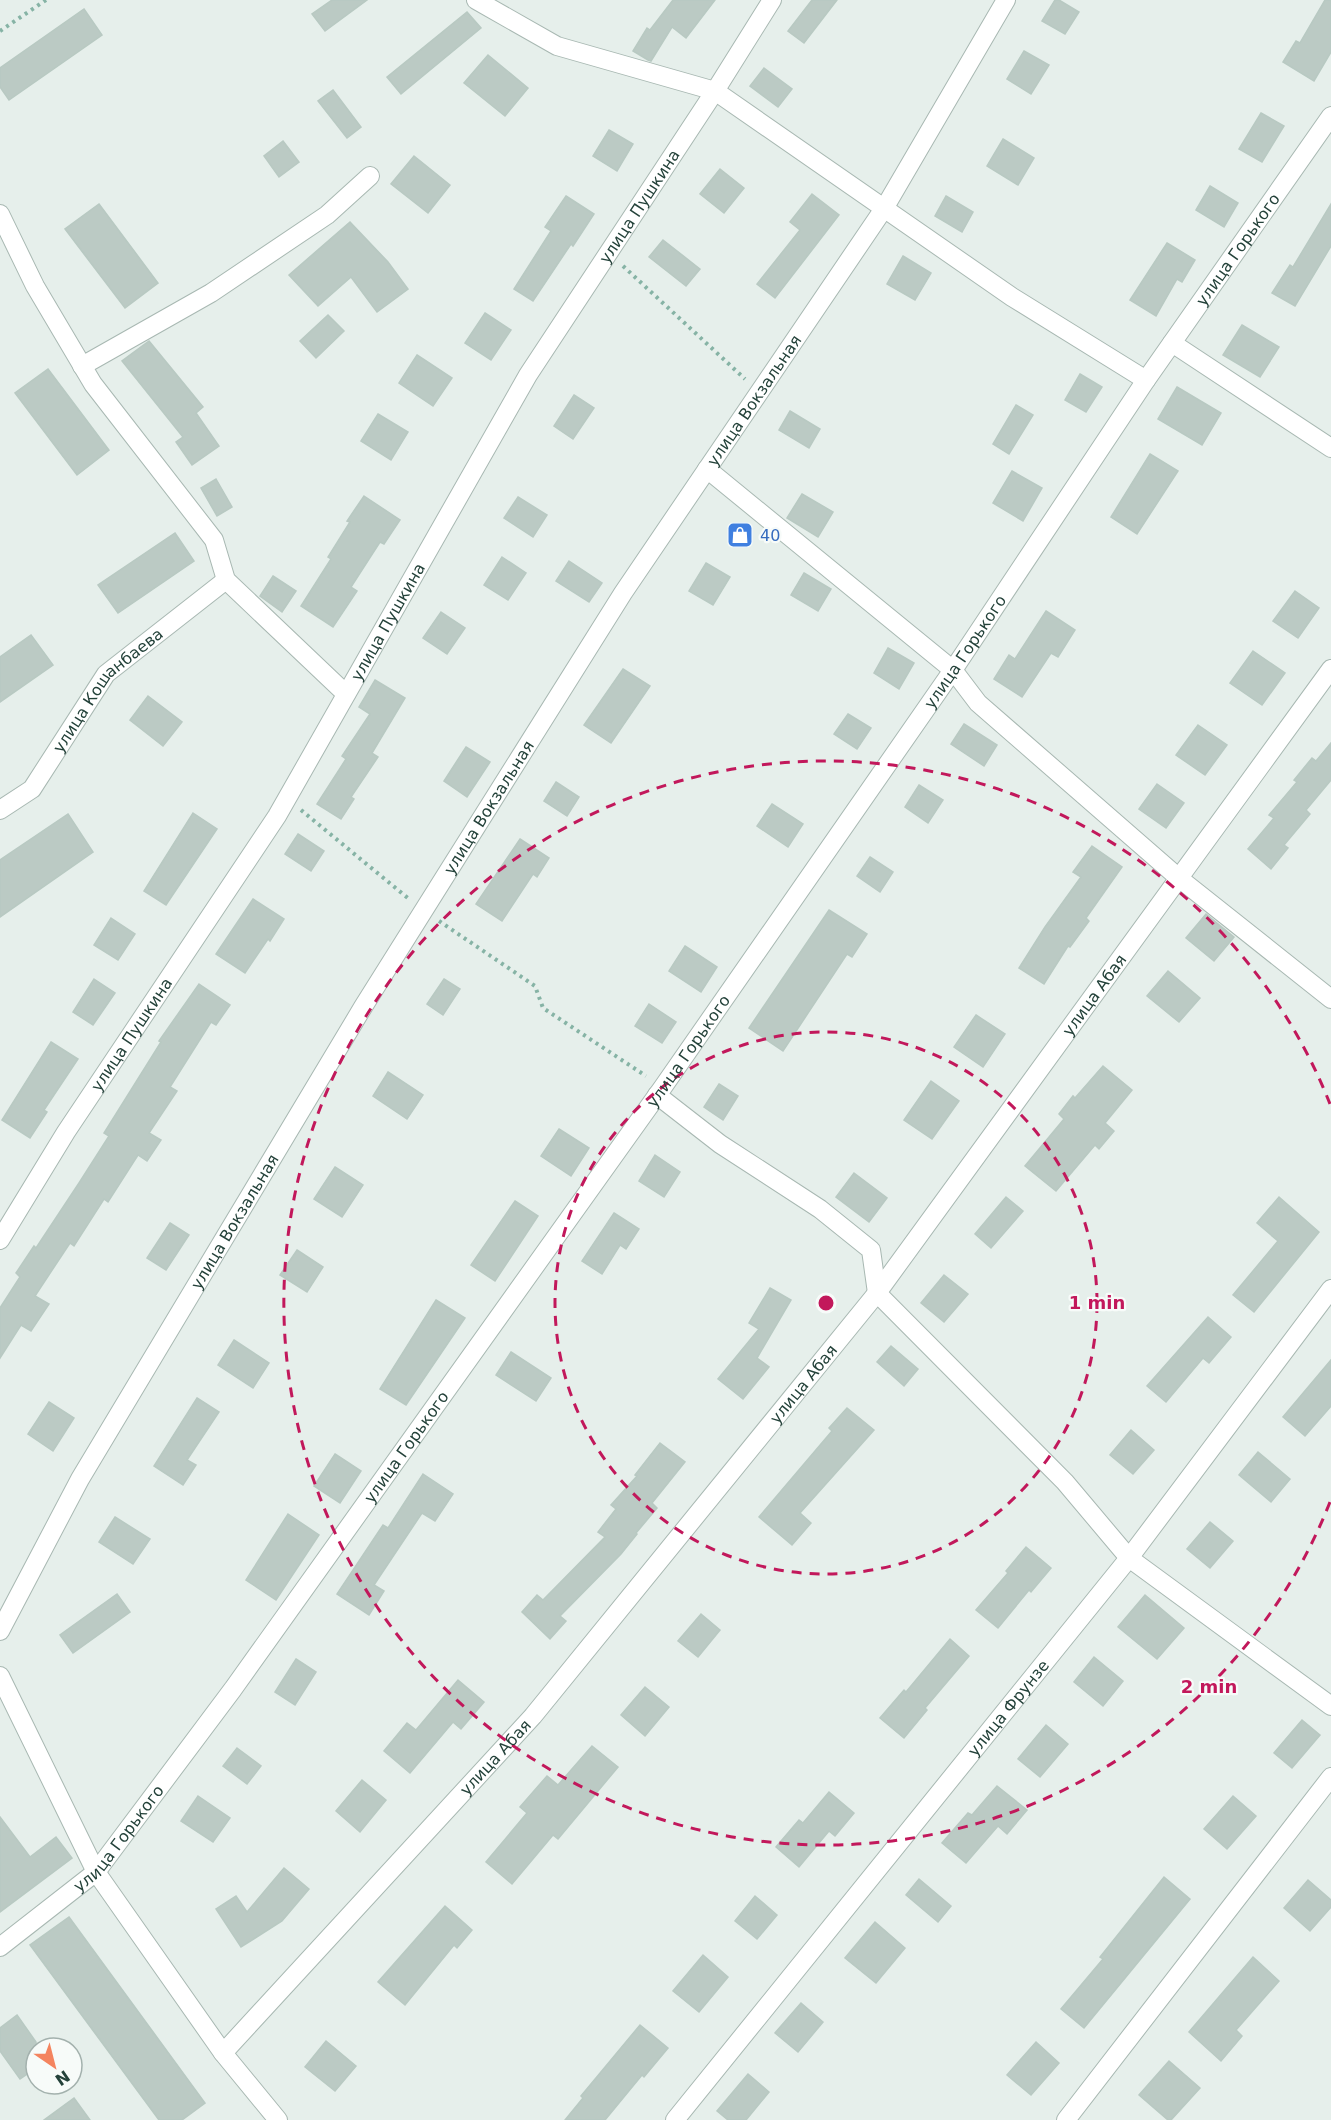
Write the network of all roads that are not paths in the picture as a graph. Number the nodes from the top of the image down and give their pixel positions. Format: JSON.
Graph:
{"nodes":[{"id":1,"x":476,"y":0,"type":"edge"},
{"id":2,"x":772,"y":0,"type":"edge"},
{"id":3,"x":1006,"y":0,"type":"edge"},
{"id":4,"x":715,"y":91,"type":"junction"},
{"id":5,"x":1331,"y":116,"type":"edge"},
{"id":6,"x":370,"y":176,"type":"dead end"},
{"id":7,"x":885,"y":207,"type":"junction"},
{"id":8,"x":0,"y":214,"type":"edge"},
{"id":9,"x":1172,"y":343,"type":"junction"},
{"id":10,"x":82,"y":366,"type":"junction"},
{"id":11,"x":1146,"y":380,"type":"junction"},
{"id":12,"x":1331,"y":448,"type":"edge"},
{"id":13,"x":707,"y":469,"type":"junction"},
{"id":14,"x":226,"y":580,"type":"junction"},
{"id":15,"x":1331,"y":669,"type":"edge"},
{"id":16,"x":953,"y":670,"type":"junction"},
{"id":17,"x":346,"y":694,"type":"junction"},
{"id":18,"x":0,"y":810,"type":"edge"},
{"id":19,"x":1180,"y":879,"type":"junction"},
{"id":20,"x":1331,"y":999,"type":"edge"},
{"id":21,"x":660,"y":1091,"type":"junction"},
{"id":22,"x":0,"y":1240,"type":"edge"},
{"id":23,"x":1331,"y":1290,"type":"edge"},
{"id":24,"x":877,"y":1293,"type":"junction"},
{"id":25,"x":1129,"y":1557,"type":"junction"},
{"id":26,"x":0,"y":1631,"type":"edge"},
{"id":27,"x":0,"y":1676,"type":"edge"},
{"id":28,"x":1331,"y":1706,"type":"edge"},
{"id":29,"x":1331,"y":1777,"type":"edge"},
{"id":30,"x":96,"y":1872,"type":"junction"},
{"id":31,"x":0,"y":1947,"type":"edge"},
{"id":32,"x":223,"y":2053,"type":"junction"},
{"id":33,"x":278,"y":2120,"type":"edge"},
{"id":34,"x":675,"y":2120,"type":"edge"},
{"id":35,"x":1066,"y":2120,"type":"edge"}],
"edges":[{"from":1,"to":4,"type":"street"},
{"from":2,"to":4,"type":"street","name":"улица Пушкина"},
{"from":3,"to":7,"type":"street","name":"улица Вокзальная"},
{"from":4,"to":7,"type":"street"},
{"from":4,"to":17,"type":"street","name":"улица Пушкина"},
{"from":5,"to":9,"type":"street","name":"улица Горького"},
{"from":6,"to":10,"type":"street"},
{"from":7,"to":11,"type":"street"},
{"from":7,"to":13,"type":"street","name":"улица Вокзальная"},
{"from":8,"to":10,"type":"street"},
{"from":9,"to":11,"type":"street","name":"улица Горького"},
{"from":9,"to":12,"type":"street"},
{"from":10,"to":14,"type":"street"},
{"from":11,"to":16,"type":"street","name":"улица Горького"},
{"from":13,"to":16,"type":"street"},
{"from":13,"to":26,"type":"street","name":"улица Вокзальная"},
{"from":14,"to":17,"type":"street"},
{"from":14,"to":18,"type":"street","name":"улица Кошанбаева"},
{"from":15,"to":19,"type":"street","name":"улица Абая"},
{"from":16,"to":19,"type":"street"},
{"from":16,"to":21,"type":"street","name":"улица Горького"},
{"from":17,"to":22,"type":"street","name":"улица Пушкина"},
{"from":19,"to":20,"type":"street"},
{"from":19,"to":24,"type":"street","name":"улица Абая"},
{"from":21,"to":24,"type":"street"},
{"from":21,"to":30,"type":"street","name":"улица Горького"},
{"from":23,"to":25,"type":"street","name":"улица Фрунзе"},
{"from":24,"to":25,"type":"street"},
{"from":24,"to":32,"type":"street","name":"улица Абая"},
{"from":25,"to":28,"type":"street"},
{"from":25,"to":34,"type":"street","name":"улица Фрунзе"},
{"from":27,"to":30,"type":"street"},
{"from":29,"to":35,"type":"street"},
{"from":30,"to":31,"type":"street","name":"улица Горького"},
{"from":30,"to":32,"type":"street"},
{"from":32,"to":33,"type":"street"}]}
